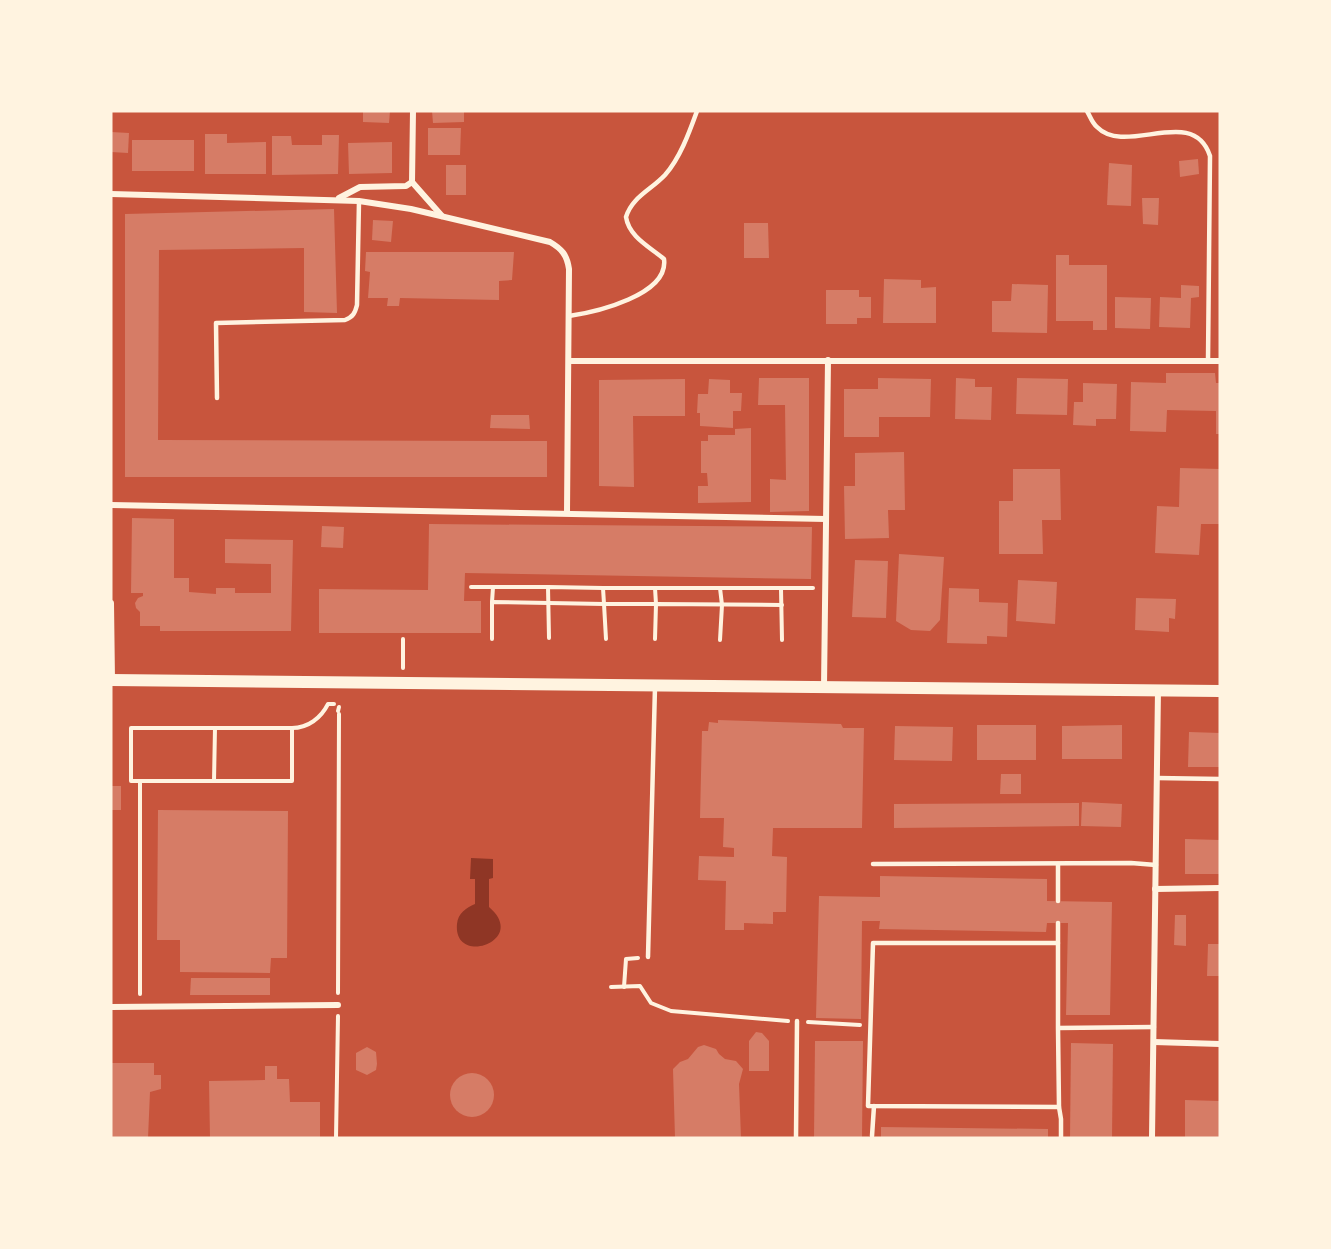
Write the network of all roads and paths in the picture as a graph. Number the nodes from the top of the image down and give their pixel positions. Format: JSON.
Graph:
{"nodes":[{"id":1,"x":413,"y":111,"type":"edge"},
{"id":2,"x":697,"y":111,"type":"edge"},
{"id":3,"x":1087,"y":111,"type":"edge"},
{"id":4,"x":412,"y":182,"type":"junction"},
{"id":5,"x":111,"y":194,"type":"edge"},
{"id":6,"x":338,"y":199,"type":"junction"},
{"id":7,"x":359,"y":201,"type":"junction"},
{"id":8,"x":443,"y":216,"type":"junction"},
{"id":9,"x":570,"y":316,"type":"junction"},
{"id":10,"x":828,"y":360,"type":"junction"},
{"id":11,"x":569,"y":361,"type":"junction"},
{"id":12,"x":1208,"y":361,"type":"junction"},
{"id":13,"x":1220,"y":361,"type":"edge"},
{"id":14,"x":217,"y":398,"type":"dead end"},
{"id":15,"x":111,"y":505,"type":"edge"},
{"id":16,"x":567,"y":513,"type":"junction"},
{"id":17,"x":826,"y":519,"type":"junction"},
{"id":18,"x":471,"y":587,"type":"dead end"},
{"id":19,"x":493,"y":587,"type":"junction"},
{"id":20,"x":548,"y":587,"type":"junction"},
{"id":21,"x":603,"y":588,"type":"junction"},
{"id":22,"x":655,"y":588,"type":"junction"},
{"id":23,"x":720,"y":588,"type":"junction"},
{"id":24,"x":781,"y":589,"type":"junction"},
{"id":25,"x":813,"y":598,"type":"dead end"},
{"id":26,"x":492,"y":602,"type":"junction"},
{"id":27,"x":111,"y":603,"type":"edge"},
{"id":28,"x":549,"y":603,"type":"junction"},
{"id":29,"x":604,"y":604,"type":"junction"},
{"id":30,"x":656,"y":604,"type":"junction"},
{"id":31,"x":722,"y":605,"type":"junction"},
{"id":32,"x":782,"y":606,"type":"junction"},
{"id":33,"x":492,"y":639,"type":"dead end"},
{"id":34,"x":549,"y":639,"type":"dead end"},
{"id":35,"x":606,"y":639,"type":"dead end"},
{"id":36,"x":655,"y":639,"type":"dead end"},
{"id":37,"x":720,"y":640,"type":"dead end"},
{"id":38,"x":783,"y":640,"type":"dead end"},
{"id":39,"x":111,"y":680,"type":"edge"},
{"id":40,"x":655,"y":686,"type":"junction"},
{"id":41,"x":824,"y":687,"type":"junction"},
{"id":42,"x":1158,"y":690,"type":"junction"},
{"id":43,"x":1220,"y":691,"type":"edge"},
{"id":44,"x":216,"y":728,"type":"junction"},
{"id":45,"x":292,"y":728,"type":"junction"},
{"id":46,"x":1157,"y":778,"type":"junction"},
{"id":47,"x":1220,"y":779,"type":"edge"},
{"id":48,"x":140,"y":781,"type":"junction"},
{"id":49,"x":214,"y":781,"type":"junction"},
{"id":50,"x":873,"y":864,"type":"dead end"},
{"id":51,"x":1058,"y":864,"type":"junction"},
{"id":52,"x":1156,"y":865,"type":"junction"},
{"id":53,"x":1220,"y":888,"type":"edge"},
{"id":54,"x":1155,"y":889,"type":"junction"},
{"id":55,"x":1058,"y":901,"type":"dead end"},
{"id":56,"x":1058,"y":923,"type":"dead end"},
{"id":57,"x":1058,"y":943,"type":"junction"},
{"id":58,"x":648,"y":957,"type":"joint"},
{"id":59,"x":611,"y":987,"type":"dead end"},
{"id":60,"x":624,"y":987,"type":"junction"},
{"id":61,"x":130,"y":994,"type":"dead end"},
{"id":62,"x":338,"y":1005,"type":"junction"},
{"id":63,"x":111,"y":1007,"type":"edge"},
{"id":64,"x":797,"y":1021,"type":"junction"},
{"id":65,"x":871,"y":1025,"type":"junction"},
{"id":66,"x":1154,"y":1027,"type":"junction"},
{"id":67,"x":1058,"y":1028,"type":"junction"},
{"id":68,"x":1154,"y":1042,"type":"junction"},
{"id":69,"x":1220,"y":1044,"type":"edge"},
{"id":70,"x":874,"y":1106,"type":"junction"},
{"id":71,"x":1059,"y":1107,"type":"junction"},
{"id":72,"x":872,"y":1136,"type":"dead end"},
{"id":73,"x":336,"y":1138,"type":"edge"},
{"id":74,"x":796,"y":1138,"type":"edge"},
{"id":75,"x":1060,"y":1138,"type":"edge"},
{"id":76,"x":1152,"y":1138,"type":"edge"}],
"edges":[{"from":1,"to":4,"type":"street"},
{"from":2,"to":9,"type":"lane"},
{"from":3,"to":12,"type":"lane"},
{"from":4,"to":6,"type":"street"},
{"from":4,"to":8,"type":"street"},
{"from":5,"to":6,"type":"street"},
{"from":6,"to":7,"type":"street"},
{"from":7,"to":8,"type":"street"},
{"from":7,"to":14,"type":"lane"},
{"from":8,"to":9,"type":"street"},
{"from":9,"to":11,"type":"street"},
{"from":10,"to":11,"type":"street"},
{"from":10,"to":12,"type":"street"},
{"from":10,"to":17,"type":"street"},
{"from":11,"to":16,"type":"street"},
{"from":12,"to":13,"type":"street"},
{"from":15,"to":16,"type":"street"},
{"from":16,"to":17,"type":"street"},
{"from":17,"to":41,"type":"street"},
{"from":18,"to":19,"type":"path"},
{"from":19,"to":20,"type":"path"},
{"from":19,"to":26,"type":"path"},
{"from":20,"to":21,"type":"path"},
{"from":20,"to":28,"type":"path"},
{"from":21,"to":22,"type":"path"},
{"from":21,"to":29,"type":"path"},
{"from":22,"to":23,"type":"path"},
{"from":22,"to":30,"type":"path"},
{"from":23,"to":24,"type":"path"},
{"from":23,"to":31,"type":"path"},
{"from":24,"to":25,"type":"path"},
{"from":24,"to":32,"type":"path"},
{"from":26,"to":28,"type":"path"},
{"from":26,"to":33,"type":"path"},
{"from":27,"to":39,"type":"street"},
{"from":28,"to":29,"type":"path"},
{"from":28,"to":34,"type":"path"},
{"from":29,"to":30,"type":"path"},
{"from":29,"to":35,"type":"path"},
{"from":30,"to":31,"type":"path"},
{"from":30,"to":36,"type":"path"},
{"from":31,"to":32,"type":"path"},
{"from":31,"to":37,"type":"path"},
{"from":32,"to":38,"type":"path"},
{"from":39,"to":40,"type":"main road"},
{"from":40,"to":41,"type":"main road"},
{"from":40,"to":58,"type":"lane"},
{"from":41,"to":42,"type":"main road"},
{"from":42,"to":43,"type":"main road"},
{"from":42,"to":46,"type":"street"},
{"from":44,"to":45,"type":"path"},
{"from":44,"to":48,"type":"path"},
{"from":44,"to":49,"type":"path"},
{"from":45,"to":49,"type":"path"},
{"from":45,"to":62,"type":"path"},
{"from":46,"to":47,"type":"lane"},
{"from":46,"to":52,"type":"street"},
{"from":48,"to":49,"type":"path"},
{"from":48,"to":61,"type":"path"},
{"from":50,"to":51,"type":"lane"},
{"from":51,"to":52,"type":"lane"},
{"from":51,"to":55,"type":"lane"},
{"from":52,"to":54,"type":"street"},
{"from":53,"to":54,"type":"street"},
{"from":54,"to":66,"type":"street"},
{"from":56,"to":57,"type":"lane"},
{"from":57,"to":65,"type":"lane"},
{"from":57,"to":67,"type":"lane"},
{"from":58,"to":60,"type":"path"},
{"from":59,"to":60,"type":"path"},
{"from":60,"to":64,"type":"path"},
{"from":62,"to":63,"type":"street"},
{"from":62,"to":73,"type":"path"},
{"from":64,"to":65,"type":"path"},
{"from":64,"to":74,"type":"lane"},
{"from":65,"to":70,"type":"lane"},
{"from":66,"to":67,"type":"lane"},
{"from":66,"to":68,"type":"street"},
{"from":67,"to":71,"type":"lane"},
{"from":68,"to":69,"type":"street"},
{"from":68,"to":76,"type":"street"},
{"from":70,"to":71,"type":"lane"},
{"from":70,"to":72,"type":"lane"},
{"from":71,"to":75,"type":"lane"}]}
